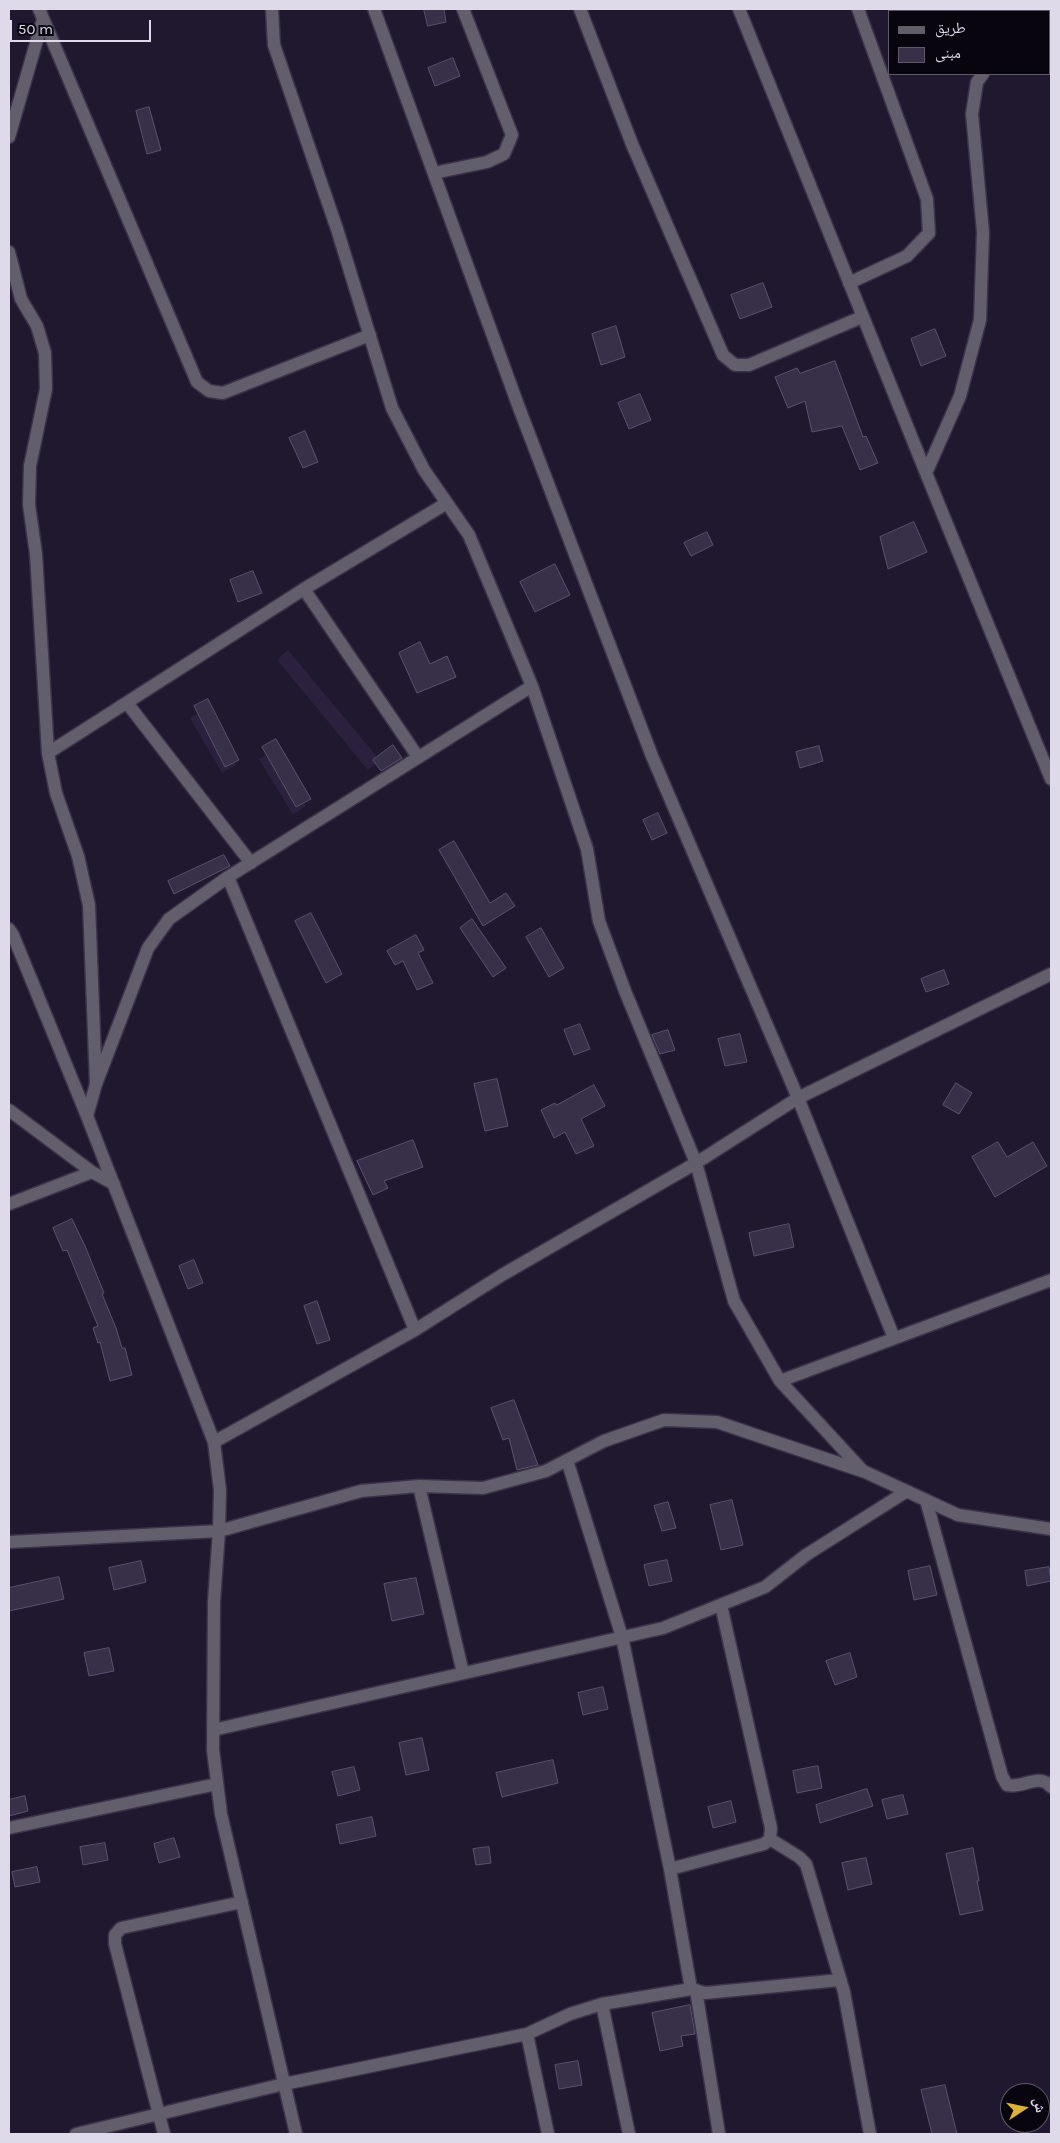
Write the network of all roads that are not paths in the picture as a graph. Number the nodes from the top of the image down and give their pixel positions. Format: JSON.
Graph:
{"nodes":[{"id":1,"x":272,"y":9,"type":"edge"},
{"id":2,"x":374,"y":9,"type":"edge"},
{"id":3,"x":463,"y":9,"type":"edge"},
{"id":4,"x":580,"y":9,"type":"edge"},
{"id":5,"x":738,"y":9,"type":"edge"},
{"id":6,"x":858,"y":9,"type":"edge"},
{"id":7,"x":41,"y":14,"type":"edge"},
{"id":8,"x":978,"y":77,"type":"edge"},
{"id":9,"x":9,"y":137,"type":"edge"},
{"id":10,"x":434,"y":173,"type":"junction"},
{"id":11,"x":9,"y":252,"type":"edge"},
{"id":12,"x":849,"y":283,"type":"junction"},
{"id":13,"x":862,"y":317,"type":"junction"},
{"id":14,"x":370,"y":335,"type":"junction"},
{"id":15,"x":926,"y":474,"type":"junction"},
{"id":16,"x":447,"y":503,"type":"junction"},
{"id":17,"x":304,"y":588,"type":"junction"},
{"id":18,"x":532,"y":686,"type":"junction"},
{"id":19,"x":127,"y":702,"type":"junction"},
{"id":20,"x":48,"y":753,"type":"junction"},
{"id":21,"x":418,"y":758,"type":"junction"},
{"id":22,"x":1051,"y":779,"type":"edge"},
{"id":23,"x":251,"y":863,"type":"junction"},
{"id":24,"x":228,"y":877,"type":"junction"},
{"id":25,"x":9,"y":929,"type":"edge"},
{"id":26,"x":1051,"y":974,"type":"edge"},
{"id":27,"x":96,"y":1084,"type":"junction"},
{"id":28,"x":798,"y":1098,"type":"junction"},
{"id":29,"x":9,"y":1110,"type":"edge"},
{"id":30,"x":87,"y":1116,"type":"junction"},
{"id":31,"x":696,"y":1163,"type":"junction"},
{"id":32,"x":92,"y":1172,"type":"junction"},
{"id":33,"x":114,"y":1184,"type":"junction"},
{"id":34,"x":9,"y":1204,"type":"edge"},
{"id":35,"x":1051,"y":1280,"type":"edge"},
{"id":36,"x":416,"y":1330,"type":"junction"},
{"id":37,"x":894,"y":1338,"type":"junction"},
{"id":38,"x":780,"y":1381,"type":"junction"},
{"id":39,"x":214,"y":1442,"type":"junction"},
{"id":40,"x":567,"y":1460,"type":"junction"},
{"id":41,"x":862,"y":1471,"type":"junction"},
{"id":42,"x":420,"y":1486,"type":"junction"},
{"id":43,"x":907,"y":1492,"type":"junction"},
{"id":44,"x":926,"y":1500,"type":"junction"},
{"id":45,"x":1051,"y":1529,"type":"edge"},
{"id":46,"x":219,"y":1532,"type":"junction"},
{"id":47,"x":9,"y":1542,"type":"edge"},
{"id":48,"x":722,"y":1605,"type":"junction"},
{"id":49,"x":622,"y":1638,"type":"junction"},
{"id":50,"x":463,"y":1673,"type":"junction"},
{"id":51,"x":213,"y":1730,"type":"junction"},
{"id":52,"x":217,"y":1784,"type":"junction"},
{"id":53,"x":1051,"y":1787,"type":"edge"},
{"id":54,"x":9,"y":1828,"type":"edge"},
{"id":55,"x":770,"y":1839,"type":"junction"},
{"id":56,"x":670,"y":1869,"type":"junction"},
{"id":57,"x":242,"y":1902,"type":"junction"},
{"id":58,"x":840,"y":1980,"type":"junction"},
{"id":59,"x":694,"y":1990,"type":"junction"},
{"id":60,"x":602,"y":2004,"type":"junction"},
{"id":61,"x":527,"y":2034,"type":"junction"},
{"id":62,"x":284,"y":2084,"type":"junction"},
{"id":63,"x":160,"y":2114,"type":"junction"},
{"id":64,"x":76,"y":2134,"type":"edge"},
{"id":65,"x":164,"y":2134,"type":"edge"},
{"id":66,"x":296,"y":2134,"type":"edge"},
{"id":67,"x":548,"y":2134,"type":"edge"},
{"id":68,"x":629,"y":2134,"type":"edge"},
{"id":69,"x":718,"y":2134,"type":"edge"},
{"id":70,"x":870,"y":2134,"type":"edge"}],
"edges":[{"from":1,"to":14,"type":"street"},
{"from":2,"to":10,"type":"street"},
{"from":3,"to":10,"type":"street"},
{"from":4,"to":13,"type":"street"},
{"from":5,"to":12,"type":"street"},
{"from":6,"to":12,"type":"street"},
{"from":7,"to":9,"type":"street"},
{"from":7,"to":14,"type":"street"},
{"from":8,"to":15,"type":"street"},
{"from":10,"to":28,"type":"street"},
{"from":11,"to":20,"type":"street"},
{"from":12,"to":13,"type":"street"},
{"from":13,"to":15,"type":"street"},
{"from":14,"to":16,"type":"street"},
{"from":15,"to":22,"type":"street"},
{"from":16,"to":17,"type":"street"},
{"from":16,"to":18,"type":"street"},
{"from":17,"to":19,"type":"street"},
{"from":17,"to":21,"type":"street"},
{"from":18,"to":21,"type":"street"},
{"from":18,"to":31,"type":"street"},
{"from":19,"to":20,"type":"street"},
{"from":19,"to":23,"type":"street"},
{"from":20,"to":27,"type":"street"},
{"from":21,"to":23,"type":"street"},
{"from":23,"to":24,"type":"street"},
{"from":24,"to":27,"type":"street"},
{"from":24,"to":36,"type":"street"},
{"from":25,"to":30,"type":"street"},
{"from":26,"to":28,"type":"street"},
{"from":27,"to":30,"type":"street"},
{"from":28,"to":31,"type":"street"},
{"from":28,"to":37,"type":"street"},
{"from":29,"to":32,"type":"street"},
{"from":30,"to":33,"type":"street"},
{"from":31,"to":36,"type":"street"},
{"from":31,"to":38,"type":"street"},
{"from":32,"to":33,"type":"street"},
{"from":32,"to":34,"type":"street"},
{"from":33,"to":39,"type":"street"},
{"from":35,"to":37,"type":"street"},
{"from":36,"to":39,"type":"street"},
{"from":37,"to":38,"type":"street"},
{"from":38,"to":41,"type":"street"},
{"from":39,"to":46,"type":"street"},
{"from":40,"to":41,"type":"street"},
{"from":40,"to":42,"type":"street"},
{"from":40,"to":49,"type":"street"},
{"from":41,"to":43,"type":"street"},
{"from":42,"to":46,"type":"street"},
{"from":42,"to":50,"type":"street"},
{"from":43,"to":44,"type":"street"},
{"from":43,"to":48,"type":"street"},
{"from":44,"to":45,"type":"street"},
{"from":44,"to":53,"type":"street"},
{"from":46,"to":47,"type":"street"},
{"from":46,"to":51,"type":"street"},
{"from":48,"to":49,"type":"street"},
{"from":48,"to":55,"type":"street"},
{"from":49,"to":50,"type":"street"},
{"from":49,"to":56,"type":"street"},
{"from":50,"to":51,"type":"street"},
{"from":51,"to":52,"type":"street"},
{"from":52,"to":54,"type":"street"},
{"from":52,"to":57,"type":"street"},
{"from":55,"to":56,"type":"street"},
{"from":55,"to":58,"type":"street"},
{"from":56,"to":59,"type":"street"},
{"from":57,"to":62,"type":"street"},
{"from":57,"to":63,"type":"street"},
{"from":58,"to":59,"type":"street"},
{"from":58,"to":70,"type":"street"},
{"from":59,"to":60,"type":"street"},
{"from":59,"to":69,"type":"street"},
{"from":60,"to":61,"type":"street"},
{"from":60,"to":68,"type":"street"},
{"from":61,"to":62,"type":"street"},
{"from":61,"to":67,"type":"street"},
{"from":62,"to":63,"type":"street"},
{"from":62,"to":66,"type":"street"},
{"from":63,"to":64,"type":"street"},
{"from":63,"to":65,"type":"street"}]}
